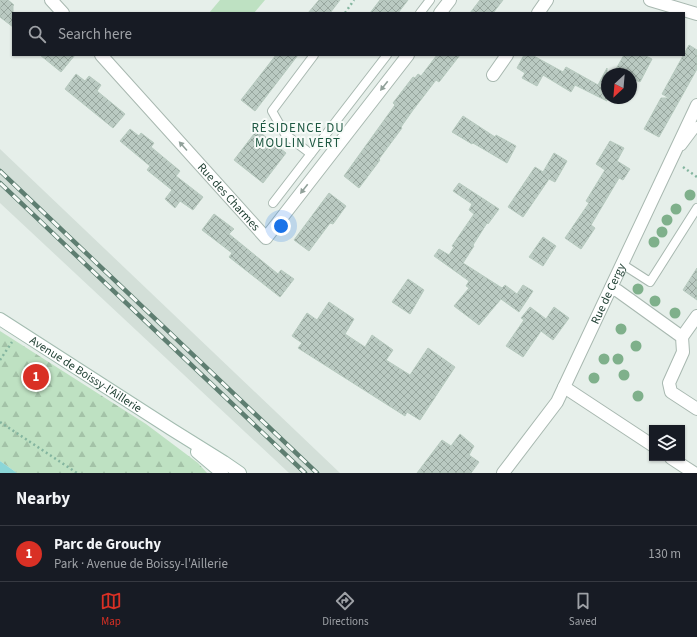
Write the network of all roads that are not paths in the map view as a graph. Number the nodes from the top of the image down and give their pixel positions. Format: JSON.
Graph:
{"nodes":[{"id":1,"x":52,"y":0,"type":"edge"},
{"id":2,"x":430,"y":0,"type":"edge"},
{"id":3,"x":450,"y":0,"type":"edge"},
{"id":4,"x":547,"y":0,"type":"edge"},
{"id":5,"x":650,"y":0,"type":"edge"},
{"id":6,"x":62,"y":12,"type":"edge"},
{"id":7,"x":421,"y":12,"type":"edge"},
{"id":8,"x":441,"y":12,"type":"edge"},
{"id":9,"x":539,"y":12,"type":"edge"},
{"id":10,"x":697,"y":14,"type":"edge"},
{"id":11,"x":102,"y":56,"type":"edge"},
{"id":12,"x":313,"y":56,"type":"edge"},
{"id":13,"x":384,"y":56,"type":"edge"},
{"id":14,"x":407,"y":56,"type":"edge"},
{"id":15,"x":506,"y":56,"type":"edge"},
{"id":16,"x":493,"y":75,"type":"dead end"},
{"id":17,"x":697,"y":105,"type":"edge"},
{"id":18,"x":697,"y":126,"type":"edge"},
{"id":19,"x":311,"y":154,"type":"junction"},
{"id":20,"x":672,"y":160,"type":"junction"},
{"id":21,"x":273,"y":203,"type":"dead end"},
{"id":22,"x":697,"y":208,"type":"edge"},
{"id":23,"x":622,"y":264,"type":"junction"},
{"id":24,"x":611,"y":288,"type":"junction"},
{"id":25,"x":697,"y":316,"type":"edge"},
{"id":26,"x":0,"y":320,"type":"edge"},
{"id":27,"x":682,"y":337,"type":"junction"},
{"id":28,"x":564,"y":387,"type":"junction"},
{"id":29,"x":697,"y":409,"type":"edge"},
{"id":30,"x":171,"y":429,"type":"junction"},
{"id":31,"x":649,"y":443,"type":"edge"},
{"id":32,"x":676,"y":461,"type":"edge"},
{"id":33,"x":222,"y":473,"type":"edge"},
{"id":34,"x":240,"y":473,"type":"edge"},
{"id":35,"x":503,"y":473,"type":"edge"},
{"id":36,"x":694,"y":473,"type":"edge"}],
"edges":[{"from":1,"to":6,"type":"street"},
{"from":2,"to":7,"type":"lane"},
{"from":3,"to":8,"type":"street"},
{"from":4,"to":9,"type":"street"},
{"from":5,"to":10,"type":"street"},
{"from":14,"to":11,"type":"street","name":"Rue des Charmes","one_way":true},
{"from":12,"to":19,"type":"lane"},
{"from":13,"to":19,"type":"lane"},
{"from":15,"to":16,"type":"street"},
{"from":17,"to":20,"type":"street","name":"Rue de Cergy"},
{"from":18,"to":20,"type":"lane"},
{"from":19,"to":21,"type":"lane"},
{"from":20,"to":23,"type":"street","name":"Rue de Cergy"},
{"from":22,"to":23,"type":"lane"},
{"from":23,"to":24,"type":"street","name":"Rue de Cergy"},
{"from":24,"to":27,"type":"street"},
{"from":24,"to":28,"type":"street","name":"Rue de Cergy"},
{"from":25,"to":27,"type":"street"},
{"from":26,"to":30,"type":"street","name":"Avenue de Boissy-l'Aillerie"},
{"from":27,"to":29,"type":"street"},
{"from":28,"to":31,"type":"street"},
{"from":28,"to":35,"type":"street","name":"Rue de Cergy"},
{"from":30,"to":33,"type":"street","name":"Avenue de Boissy-l'Aillerie"},
{"from":30,"to":34,"type":"street","name":"Avenue de Boissy-l'Aillerie"},
{"from":32,"to":36,"type":"street"}]}
